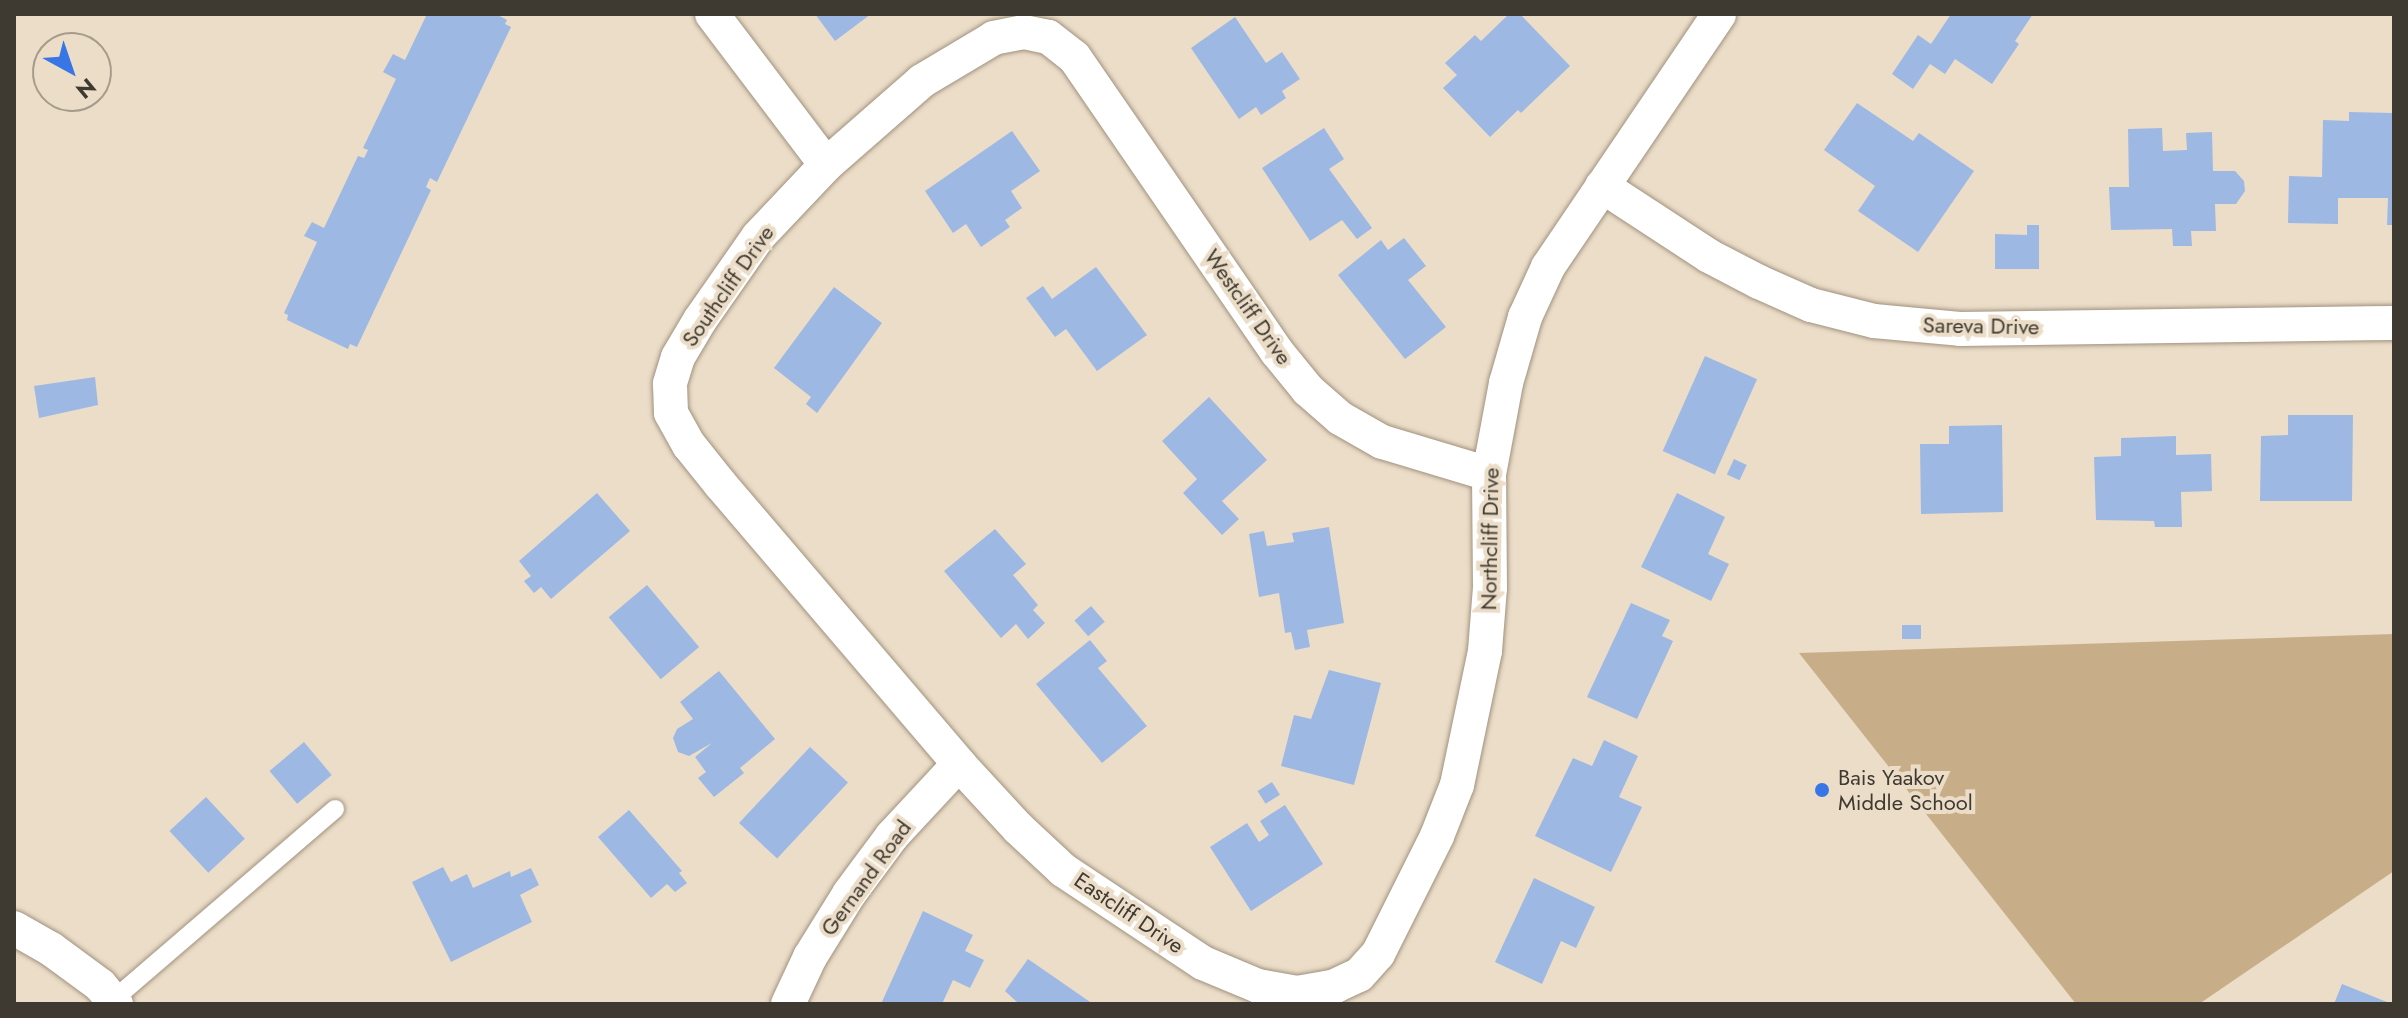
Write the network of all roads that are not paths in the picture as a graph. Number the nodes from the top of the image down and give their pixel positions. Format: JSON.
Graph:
{"nodes":[{"id":1,"x":712,"y":14,"type":"edge"},
{"id":2,"x":1719,"y":14,"type":"edge"},
{"id":3,"x":1074,"y":57,"type":"joint"},
{"id":4,"x":826,"y":165,"type":"junction"},
{"id":5,"x":1602,"y":186,"type":"junction"},
{"id":6,"x":2394,"y":323,"type":"edge"},
{"id":7,"x":1489,"y":474,"type":"junction"},
{"id":8,"x":959,"y":764,"type":"junction"},
{"id":9,"x":335,"y":809,"type":"dead end"},
{"id":10,"x":14,"y":928,"type":"edge"},
{"id":11,"x":1319,"y":994,"type":"edge"},
{"id":12,"x":115,"y":1002,"type":"edge"},
{"id":13,"x":788,"y":1004,"type":"edge"}],
"edges":[{"from":1,"to":4,"type":"street"},
{"from":2,"to":5,"type":"street","name":"Northcliff Drive"},
{"from":3,"to":4,"type":"street","name":"Southcliff Drive"},
{"from":3,"to":7,"type":"street","name":"Westcliff Drive"},
{"from":4,"to":8,"type":"street","name":"Southcliff Drive"},
{"from":5,"to":6,"type":"street","name":"Sareva Drive"},
{"from":5,"to":7,"type":"street","name":"Northcliff Drive"},
{"from":7,"to":11,"type":"street","name":"Northcliff Drive"},
{"from":8,"to":11,"type":"street","name":"Eastcliff Drive"},
{"from":8,"to":13,"type":"street","name":"Gernand Road"},
{"from":9,"to":12,"type":"lane"},
{"from":10,"to":12,"type":"street"}]}
